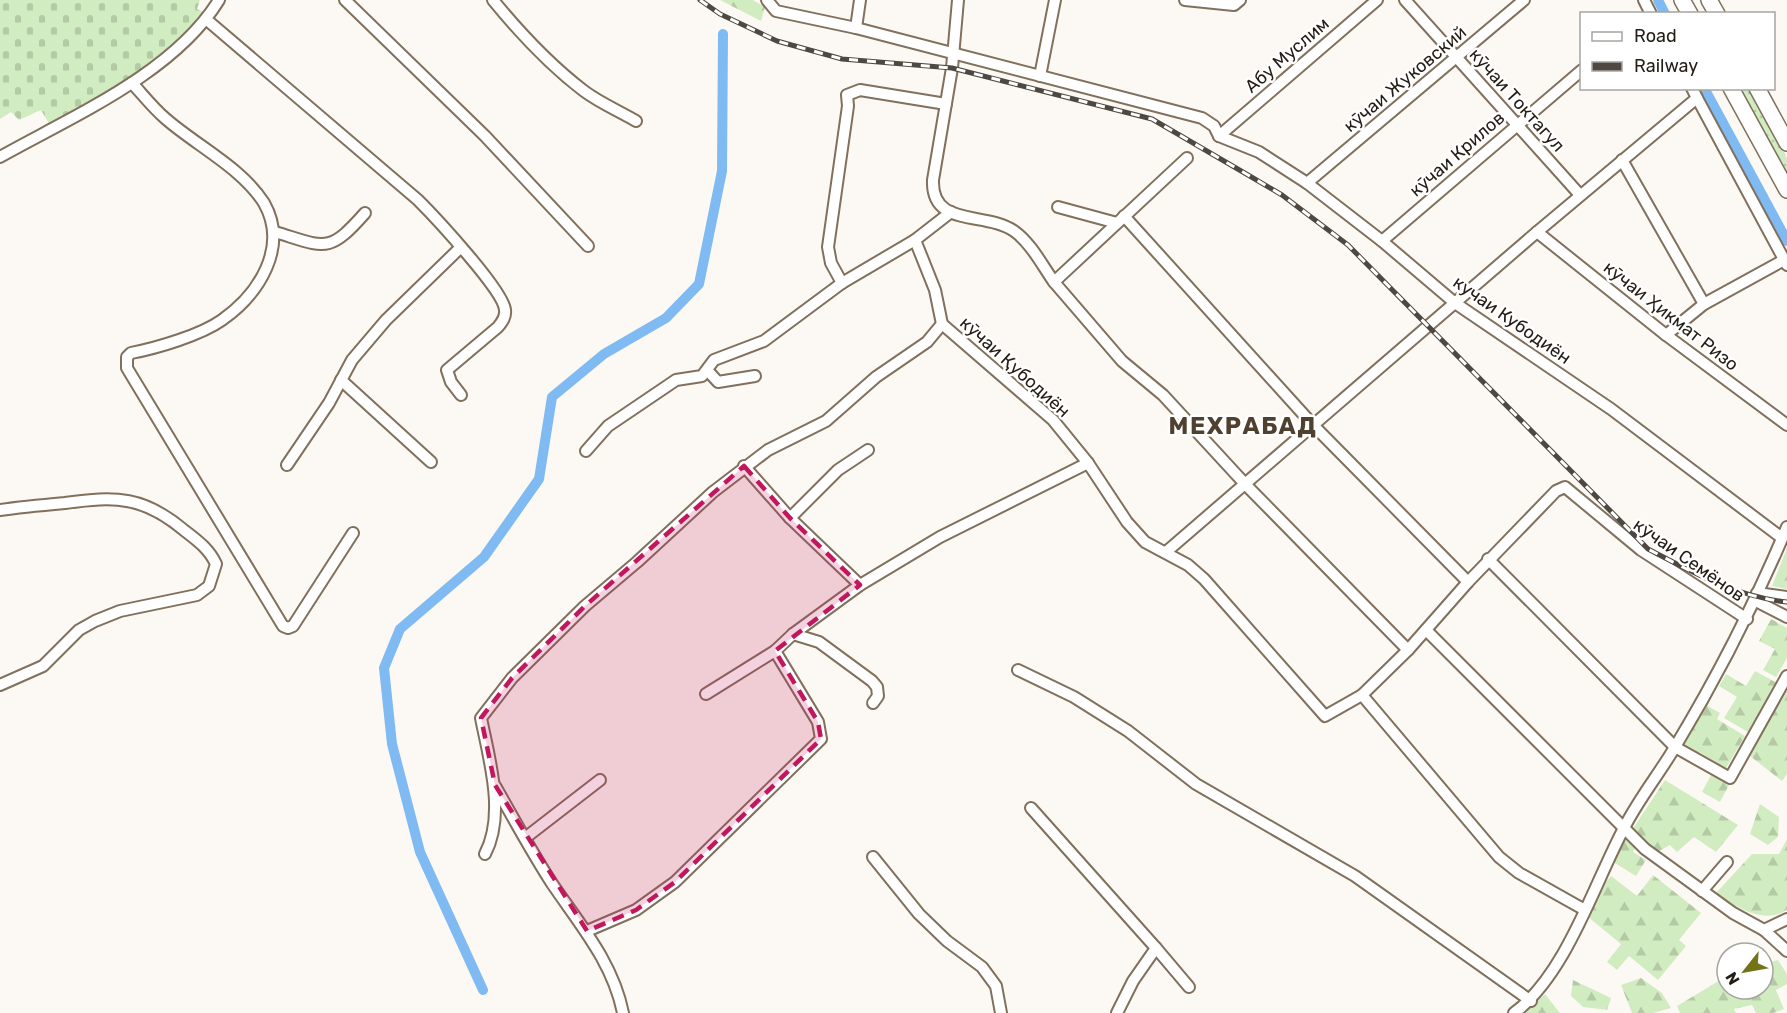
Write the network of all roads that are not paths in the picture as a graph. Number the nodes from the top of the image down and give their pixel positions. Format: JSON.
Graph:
{"nodes":[{"id":1,"x":219,"y":0,"type":"edge"},
{"id":2,"x":345,"y":0,"type":"edge"},
{"id":3,"x":493,"y":0,"type":"edge"},
{"id":4,"x":860,"y":0,"type":"edge"},
{"id":5,"x":958,"y":0,"type":"edge"},
{"id":6,"x":1055,"y":0,"type":"edge"},
{"id":7,"x":1185,"y":0,"type":"edge"},
{"id":8,"x":1240,"y":0,"type":"edge"},
{"id":9,"x":1377,"y":0,"type":"edge"},
{"id":10,"x":1405,"y":0,"type":"edge"},
{"id":11,"x":1524,"y":0,"type":"edge"},
{"id":12,"x":770,"y":4,"type":"edge"},
{"id":13,"x":207,"y":20,"type":"junction"},
{"id":14,"x":856,"y":28,"type":"junction"},
{"id":15,"x":953,"y":54,"type":"junction"},
{"id":16,"x":1457,"y":57,"type":"junction"},
{"id":17,"x":1580,"y":71,"type":"edge"},
{"id":18,"x":1040,"y":76,"type":"junction"},
{"id":19,"x":132,"y":82,"type":"junction"},
{"id":20,"x":1732,"y":90,"type":"edge"},
{"id":21,"x":1758,"y":90,"type":"edge"},
{"id":22,"x":1694,"y":93,"type":"edge"},
{"id":23,"x":946,"y":104,"type":"junction"},
{"id":24,"x":636,"y":121,"type":"dead end"},
{"id":25,"x":1517,"y":124,"type":"junction"},
{"id":26,"x":1219,"y":136,"type":"junction"},
{"id":27,"x":1787,"y":143,"type":"edge"},
{"id":28,"x":0,"y":157,"type":"edge"},
{"id":29,"x":1187,"y":158,"type":"dead end"},
{"id":30,"x":1622,"y":160,"type":"junction"},
{"id":31,"x":1307,"y":183,"type":"junction"},
{"id":32,"x":1787,"y":190,"type":"edge"},
{"id":33,"x":1580,"y":195,"type":"junction"},
{"id":34,"x":1058,"y":207,"type":"dead end"},
{"id":35,"x":951,"y":212,"type":"junction"},
{"id":36,"x":365,"y":213,"type":"dead end"},
{"id":37,"x":1120,"y":220,"type":"junction"},
{"id":38,"x":275,"y":232,"type":"junction"},
{"id":39,"x":1537,"y":232,"type":"junction"},
{"id":40,"x":915,"y":240,"type":"junction"},
{"id":41,"x":1382,"y":241,"type":"junction"},
{"id":42,"x":588,"y":246,"type":"dead end"},
{"id":43,"x":460,"y":248,"type":"junction"},
{"id":44,"x":1785,"y":262,"type":"edge"},
{"id":45,"x":1054,"y":282,"type":"junction"},
{"id":46,"x":842,"y":283,"type":"junction"},
{"id":47,"x":1455,"y":303,"type":"junction"},
{"id":48,"x":1704,"y":304,"type":"junction"},
{"id":49,"x":942,"y":324,"type":"junction"},
{"id":50,"x":1666,"y":335,"type":"junction"},
{"id":51,"x":708,"y":371,"type":"junction"},
{"id":52,"x":755,"y":376,"type":"dead end"},
{"id":53,"x":341,"y":380,"type":"junction"},
{"id":54,"x":462,"y":395,"type":"dead end"},
{"id":55,"x":1787,"y":425,"type":"edge"},
{"id":56,"x":1314,"y":426,"type":"junction"},
{"id":57,"x":868,"y":450,"type":"dead end"},
{"id":58,"x":586,"y":451,"type":"dead end"},
{"id":59,"x":431,"y":462,"type":"dead end"},
{"id":60,"x":1088,"y":463,"type":"junction"},
{"id":61,"x":287,"y":465,"type":"dead end"},
{"id":62,"x":744,"y":466,"type":"junction"},
{"id":63,"x":1246,"y":485,"type":"junction"},
{"id":64,"x":0,"y":510,"type":"edge"},
{"id":65,"x":790,"y":518,"type":"junction"},
{"id":66,"x":1787,"y":527,"type":"edge"},
{"id":67,"x":353,"y":533,"type":"dead end"},
{"id":68,"x":1782,"y":538,"type":"junction"},
{"id":69,"x":1166,"y":552,"type":"junction"},
{"id":70,"x":1488,"y":559,"type":"junction"},
{"id":71,"x":1468,"y":582,"type":"junction"},
{"id":72,"x":860,"y":585,"type":"junction"},
{"id":73,"x":1757,"y":597,"type":"junction"},
{"id":74,"x":1787,"y":597,"type":"edge"},
{"id":75,"x":1787,"y":617,"type":"edge"},
{"id":76,"x":1747,"y":619,"type":"junction"},
{"id":77,"x":1426,"y":630,"type":"junction"},
{"id":78,"x":793,"y":634,"type":"junction"},
{"id":79,"x":1408,"y":650,"type":"junction"},
{"id":80,"x":775,"y":651,"type":"junction"},
{"id":81,"x":1018,"y":670,"type":"dead end"},
{"id":82,"x":1787,"y":676,"type":"edge"},
{"id":83,"x":0,"y":685,"type":"edge"},
{"id":84,"x":706,"y":694,"type":"dead end"},
{"id":85,"x":1362,"y":695,"type":"junction"},
{"id":86,"x":873,"y":703,"type":"dead end"},
{"id":87,"x":1676,"y":747,"type":"junction"},
{"id":88,"x":600,"y":780,"type":"dead end"},
{"id":89,"x":495,"y":785,"type":"junction"},
{"id":90,"x":1031,"y":808,"type":"dead end"},
{"id":91,"x":1624,"y":826,"type":"junction"},
{"id":92,"x":525,"y":838,"type":"junction"},
{"id":93,"x":485,"y":854,"type":"dead end"},
{"id":94,"x":873,"y":857,"type":"dead end"},
{"id":95,"x":1727,"y":862,"type":"dead end"},
{"id":96,"x":1702,"y":891,"type":"junction"},
{"id":97,"x":1585,"y":910,"type":"junction"},
{"id":98,"x":1787,"y":919,"type":"edge"},
{"id":99,"x":1764,"y":930,"type":"junction"},
{"id":100,"x":586,"y":931,"type":"junction"},
{"id":101,"x":1156,"y":948,"type":"junction"},
{"id":102,"x":1787,"y":951,"type":"edge"},
{"id":103,"x":1189,"y":987,"type":"dead end"},
{"id":104,"x":1531,"y":1001,"type":"junction"},
{"id":105,"x":623,"y":1013,"type":"edge"},
{"id":106,"x":1001,"y":1013,"type":"edge"},
{"id":107,"x":1117,"y":1013,"type":"edge"},
{"id":108,"x":1514,"y":1013,"type":"edge"}],
"edges":[{"from":1,"to":13,"type":"street"},
{"from":2,"to":42,"type":"street"},
{"from":3,"to":24,"type":"street"},
{"from":4,"to":14,"type":"street"},
{"from":5,"to":15,"type":"street"},
{"from":6,"to":18,"type":"street"},
{"from":7,"to":8,"type":"street"},
{"from":9,"to":26,"type":"street","name":"Абу Муслим"},
{"from":10,"to":16,"type":"street","name":"кӯчаи Токтагул"},
{"from":11,"to":16,"type":"street","name":"кӯчаи Жуковский"},
{"from":12,"to":14,"type":"street"},
{"from":13,"to":19,"type":"street"},
{"from":13,"to":43,"type":"street"},
{"from":14,"to":15,"type":"street"},
{"from":15,"to":18,"type":"street"},
{"from":15,"to":23,"type":"street"},
{"from":16,"to":25,"type":"street","name":"кӯчаи Токтагул"},
{"from":16,"to":31,"type":"street","name":"кӯчаи Жуковский"},
{"from":17,"to":25,"type":"street","name":"кӯчаи Крилов"},
{"from":18,"to":26,"type":"street"},
{"from":19,"to":28,"type":"street"},
{"from":19,"to":38,"type":"street"},
{"from":20,"to":32,"type":"main road"},
{"from":21,"to":27,"type":"main road"},
{"from":22,"to":30,"type":"street"},
{"from":22,"to":44,"type":"street"},
{"from":23,"to":35,"type":"street"},
{"from":23,"to":46,"type":"street"},
{"from":25,"to":33,"type":"street","name":"кӯчаи Токтагул"},
{"from":25,"to":41,"type":"street","name":"кӯчаи Крилов"},
{"from":26,"to":31,"type":"street","name":"кучаи Кубодиён"},
{"from":29,"to":37,"type":"street"},
{"from":30,"to":33,"type":"street"},
{"from":30,"to":48,"type":"street"},
{"from":31,"to":41,"type":"street","name":"кучаи Кубодиён"},
{"from":33,"to":39,"type":"street"},
{"from":34,"to":37,"type":"street"},
{"from":35,"to":40,"type":"street"},
{"from":35,"to":45,"type":"street"},
{"from":36,"to":38,"type":"street"},
{"from":37,"to":45,"type":"street"},
{"from":37,"to":56,"type":"street"},
{"from":38,"to":67,"type":"street"},
{"from":39,"to":47,"type":"street"},
{"from":39,"to":50,"type":"street","name":"кӯчаи Ҳикмат Ризо"},
{"from":40,"to":46,"type":"street"},
{"from":40,"to":49,"type":"street","name":"кӯчаи Қубодиён"},
{"from":41,"to":47,"type":"street","name":"кучаи Кубодиён"},
{"from":43,"to":53,"type":"street"},
{"from":43,"to":54,"type":"street"},
{"from":44,"to":48,"type":"street"},
{"from":45,"to":63,"type":"street"},
{"from":46,"to":51,"type":"street"},
{"from":47,"to":56,"type":"street"},
{"from":47,"to":68,"type":"street","name":"кучаи Кубодиён"},
{"from":48,"to":50,"type":"street"},
{"from":49,"to":60,"type":"street","name":"кӯчаи Қубодиён"},
{"from":49,"to":62,"type":"street"},
{"from":50,"to":55,"type":"street","name":"кӯчаи Ҳикмат Ризо"},
{"from":51,"to":52,"type":"street"},
{"from":51,"to":58,"type":"street"},
{"from":53,"to":59,"type":"street"},
{"from":53,"to":61,"type":"street"},
{"from":56,"to":63,"type":"street"},
{"from":56,"to":71,"type":"street"},
{"from":57,"to":65,"type":"street"},
{"from":60,"to":69,"type":"street","name":"кӯчаи Қубодиён"},
{"from":60,"to":72,"type":"street"},
{"from":62,"to":65,"type":"street"},
{"from":62,"to":89,"type":"street"},
{"from":63,"to":69,"type":"street"},
{"from":63,"to":79,"type":"street"},
{"from":64,"to":83,"type":"street"},
{"from":65,"to":72,"type":"street"},
{"from":66,"to":68,"type":"street"},
{"from":68,"to":73,"type":"street"},
{"from":69,"to":85,"type":"street","name":"кӯчаи Қубодиён"},
{"from":70,"to":71,"type":"street"},
{"from":70,"to":76,"type":"street","name":"кӯчаи Семёнов"},
{"from":70,"to":87,"type":"street"},
{"from":71,"to":77,"type":"street"},
{"from":72,"to":78,"type":"street"},
{"from":73,"to":74,"type":"street"},
{"from":73,"to":75,"type":"street"},
{"from":73,"to":76,"type":"street"},
{"from":76,"to":87,"type":"street"},
{"from":77,"to":79,"type":"street"},
{"from":77,"to":91,"type":"street"},
{"from":78,"to":80,"type":"street"},
{"from":78,"to":86,"type":"street"},
{"from":79,"to":85,"type":"street"},
{"from":80,"to":84,"type":"street"},
{"from":80,"to":100,"type":"street"},
{"from":81,"to":104,"type":"street"},
{"from":82,"to":87,"type":"street"},
{"from":85,"to":97,"type":"street"},
{"from":87,"to":91,"type":"street"},
{"from":88,"to":92,"type":"street"},
{"from":89,"to":92,"type":"street"},
{"from":89,"to":93,"type":"street"},
{"from":90,"to":101,"type":"street"},
{"from":91,"to":96,"type":"street"},
{"from":91,"to":97,"type":"street"},
{"from":92,"to":100,"type":"street"},
{"from":94,"to":106,"type":"street"},
{"from":95,"to":96,"type":"street"},
{"from":96,"to":99,"type":"street"},
{"from":97,"to":104,"type":"street"},
{"from":98,"to":99,"type":"street"},
{"from":99,"to":102,"type":"street"},
{"from":100,"to":105,"type":"street"},
{"from":101,"to":103,"type":"street"},
{"from":101,"to":107,"type":"street"},
{"from":104,"to":108,"type":"street"}]}
